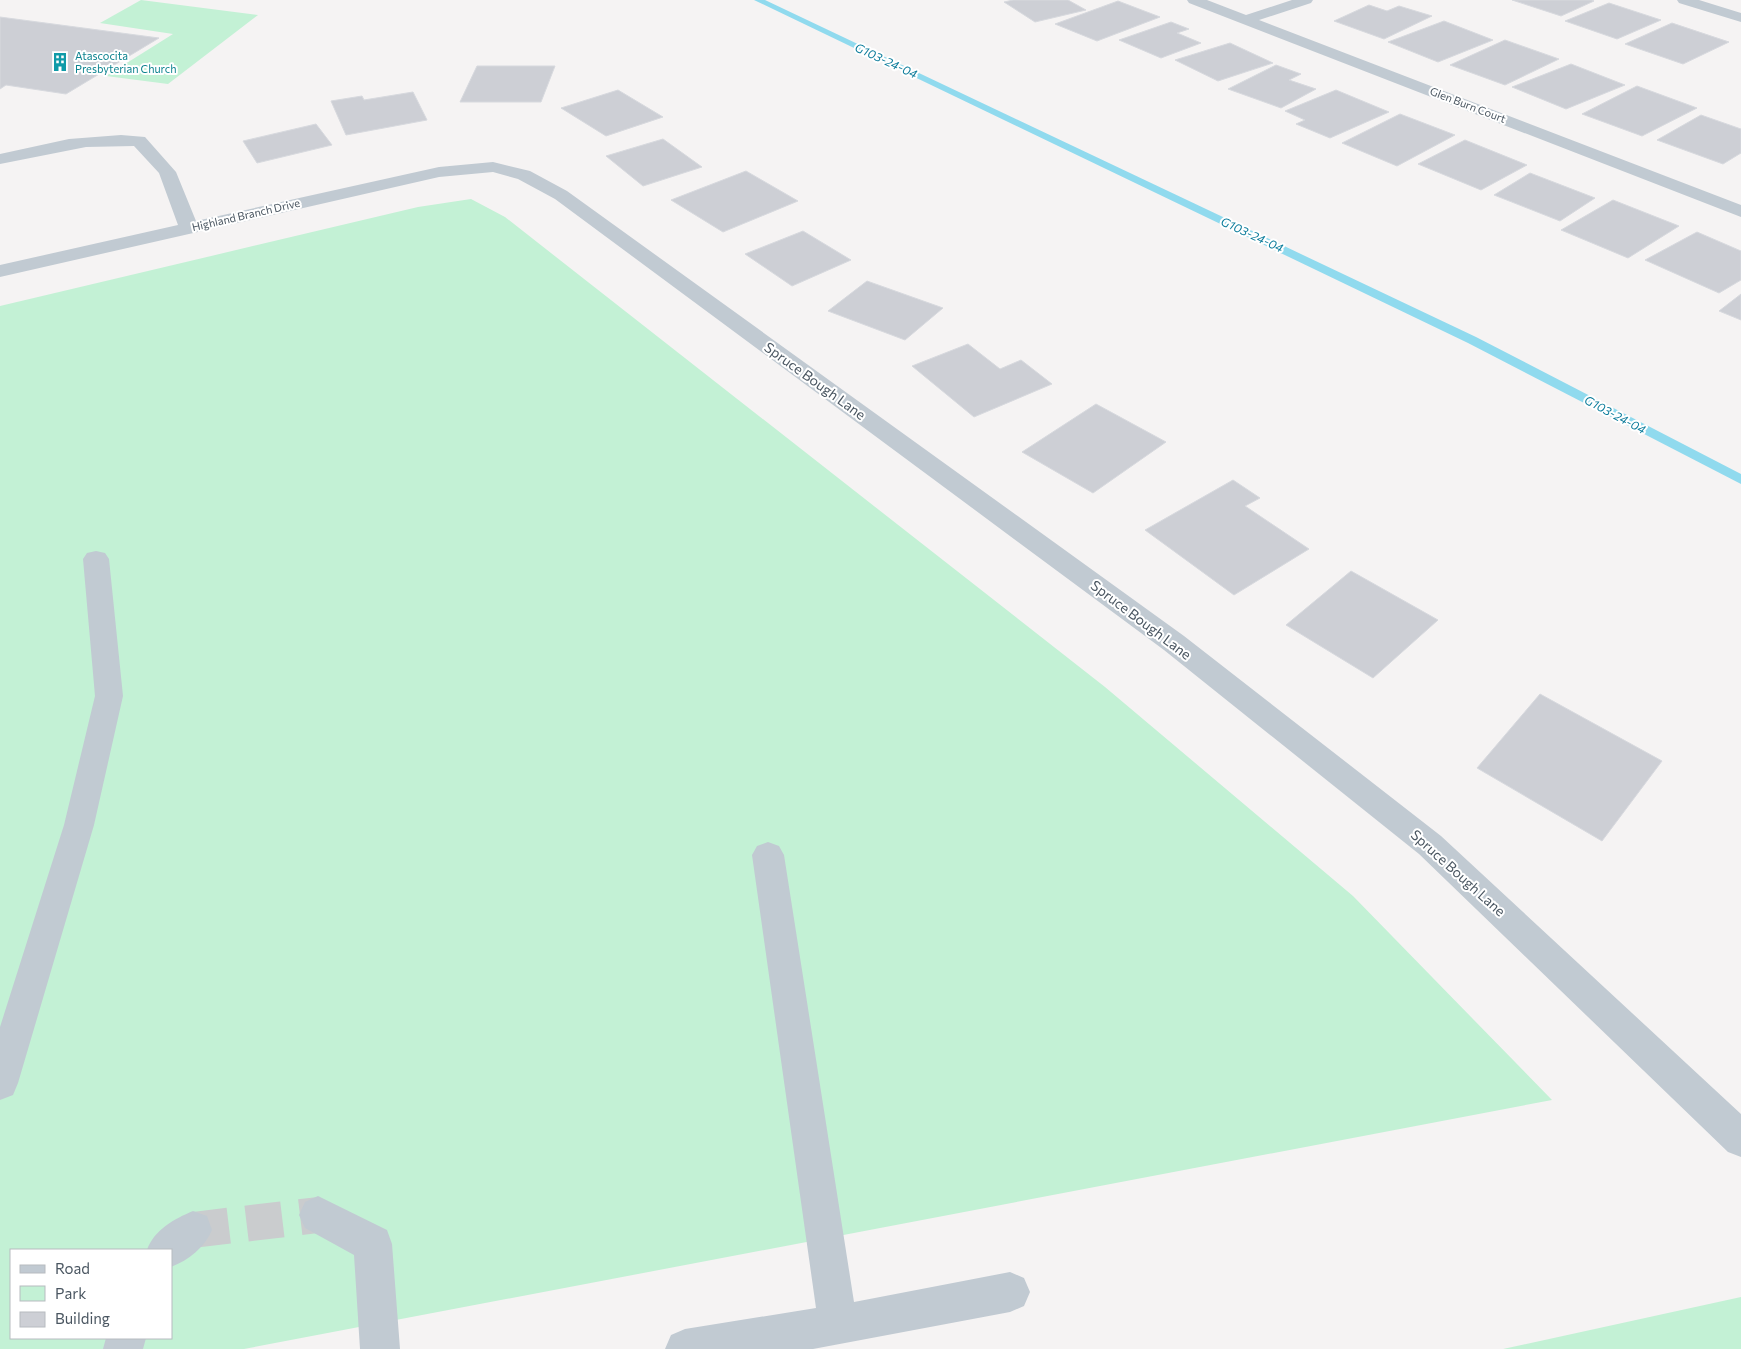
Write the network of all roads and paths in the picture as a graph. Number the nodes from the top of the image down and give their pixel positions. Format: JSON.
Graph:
{"nodes":[{"id":1,"x":1194,"y":0,"type":"edge"},
{"id":2,"x":1306,"y":0,"type":"edge"},
{"id":3,"x":1684,"y":0,"type":"edge"},
{"id":4,"x":1741,"y":18,"type":"edge"},
{"id":5,"x":1248,"y":19,"type":"junction"},
{"id":6,"x":0,"y":158,"type":"edge"},
{"id":7,"x":493,"y":167,"type":"joint"},
{"id":8,"x":1741,"y":211,"type":"edge"},
{"id":9,"x":189,"y":228,"type":"junction"},
{"id":10,"x":0,"y":271,"type":"edge"},
{"id":11,"x":96,"y":558,"type":"dead end"},
{"id":12,"x":768,"y":855,"type":"dead end"},
{"id":13,"x":0,"y":1083,"type":"edge"},
{"id":14,"x":1741,"y":1139,"type":"edge"},
{"id":15,"x":318,"y":1215,"type":"tunnel mouth"},
{"id":16,"x":1010,"y":1292,"type":"dead end"},
{"id":17,"x":838,"y":1325,"type":"junction"},
{"id":18,"x":380,"y":1349,"type":"edge"},
{"id":19,"x":685,"y":1349,"type":"edge"}],
"edges":[{"from":1,"to":5,"type":"street","name":"Glen Burn Court"},
{"from":2,"to":5,"type":"street"},
{"from":3,"to":4,"type":"street"},
{"from":5,"to":8,"type":"street","name":"Glen Burn Court"},
{"from":6,"to":9,"type":"street"},
{"from":7,"to":9,"type":"street","name":"Highland Branch Drive"},
{"from":7,"to":14,"type":"street","name":"Spruce Bough Lane"},
{"from":9,"to":10,"type":"street","name":"Highland Branch Drive"},
{"from":11,"to":13,"type":"street"},
{"from":12,"to":17,"type":"street"},
{"from":15,"to":18,"type":"street"},
{"from":16,"to":17,"type":"street"},
{"from":17,"to":19,"type":"street"}]}
